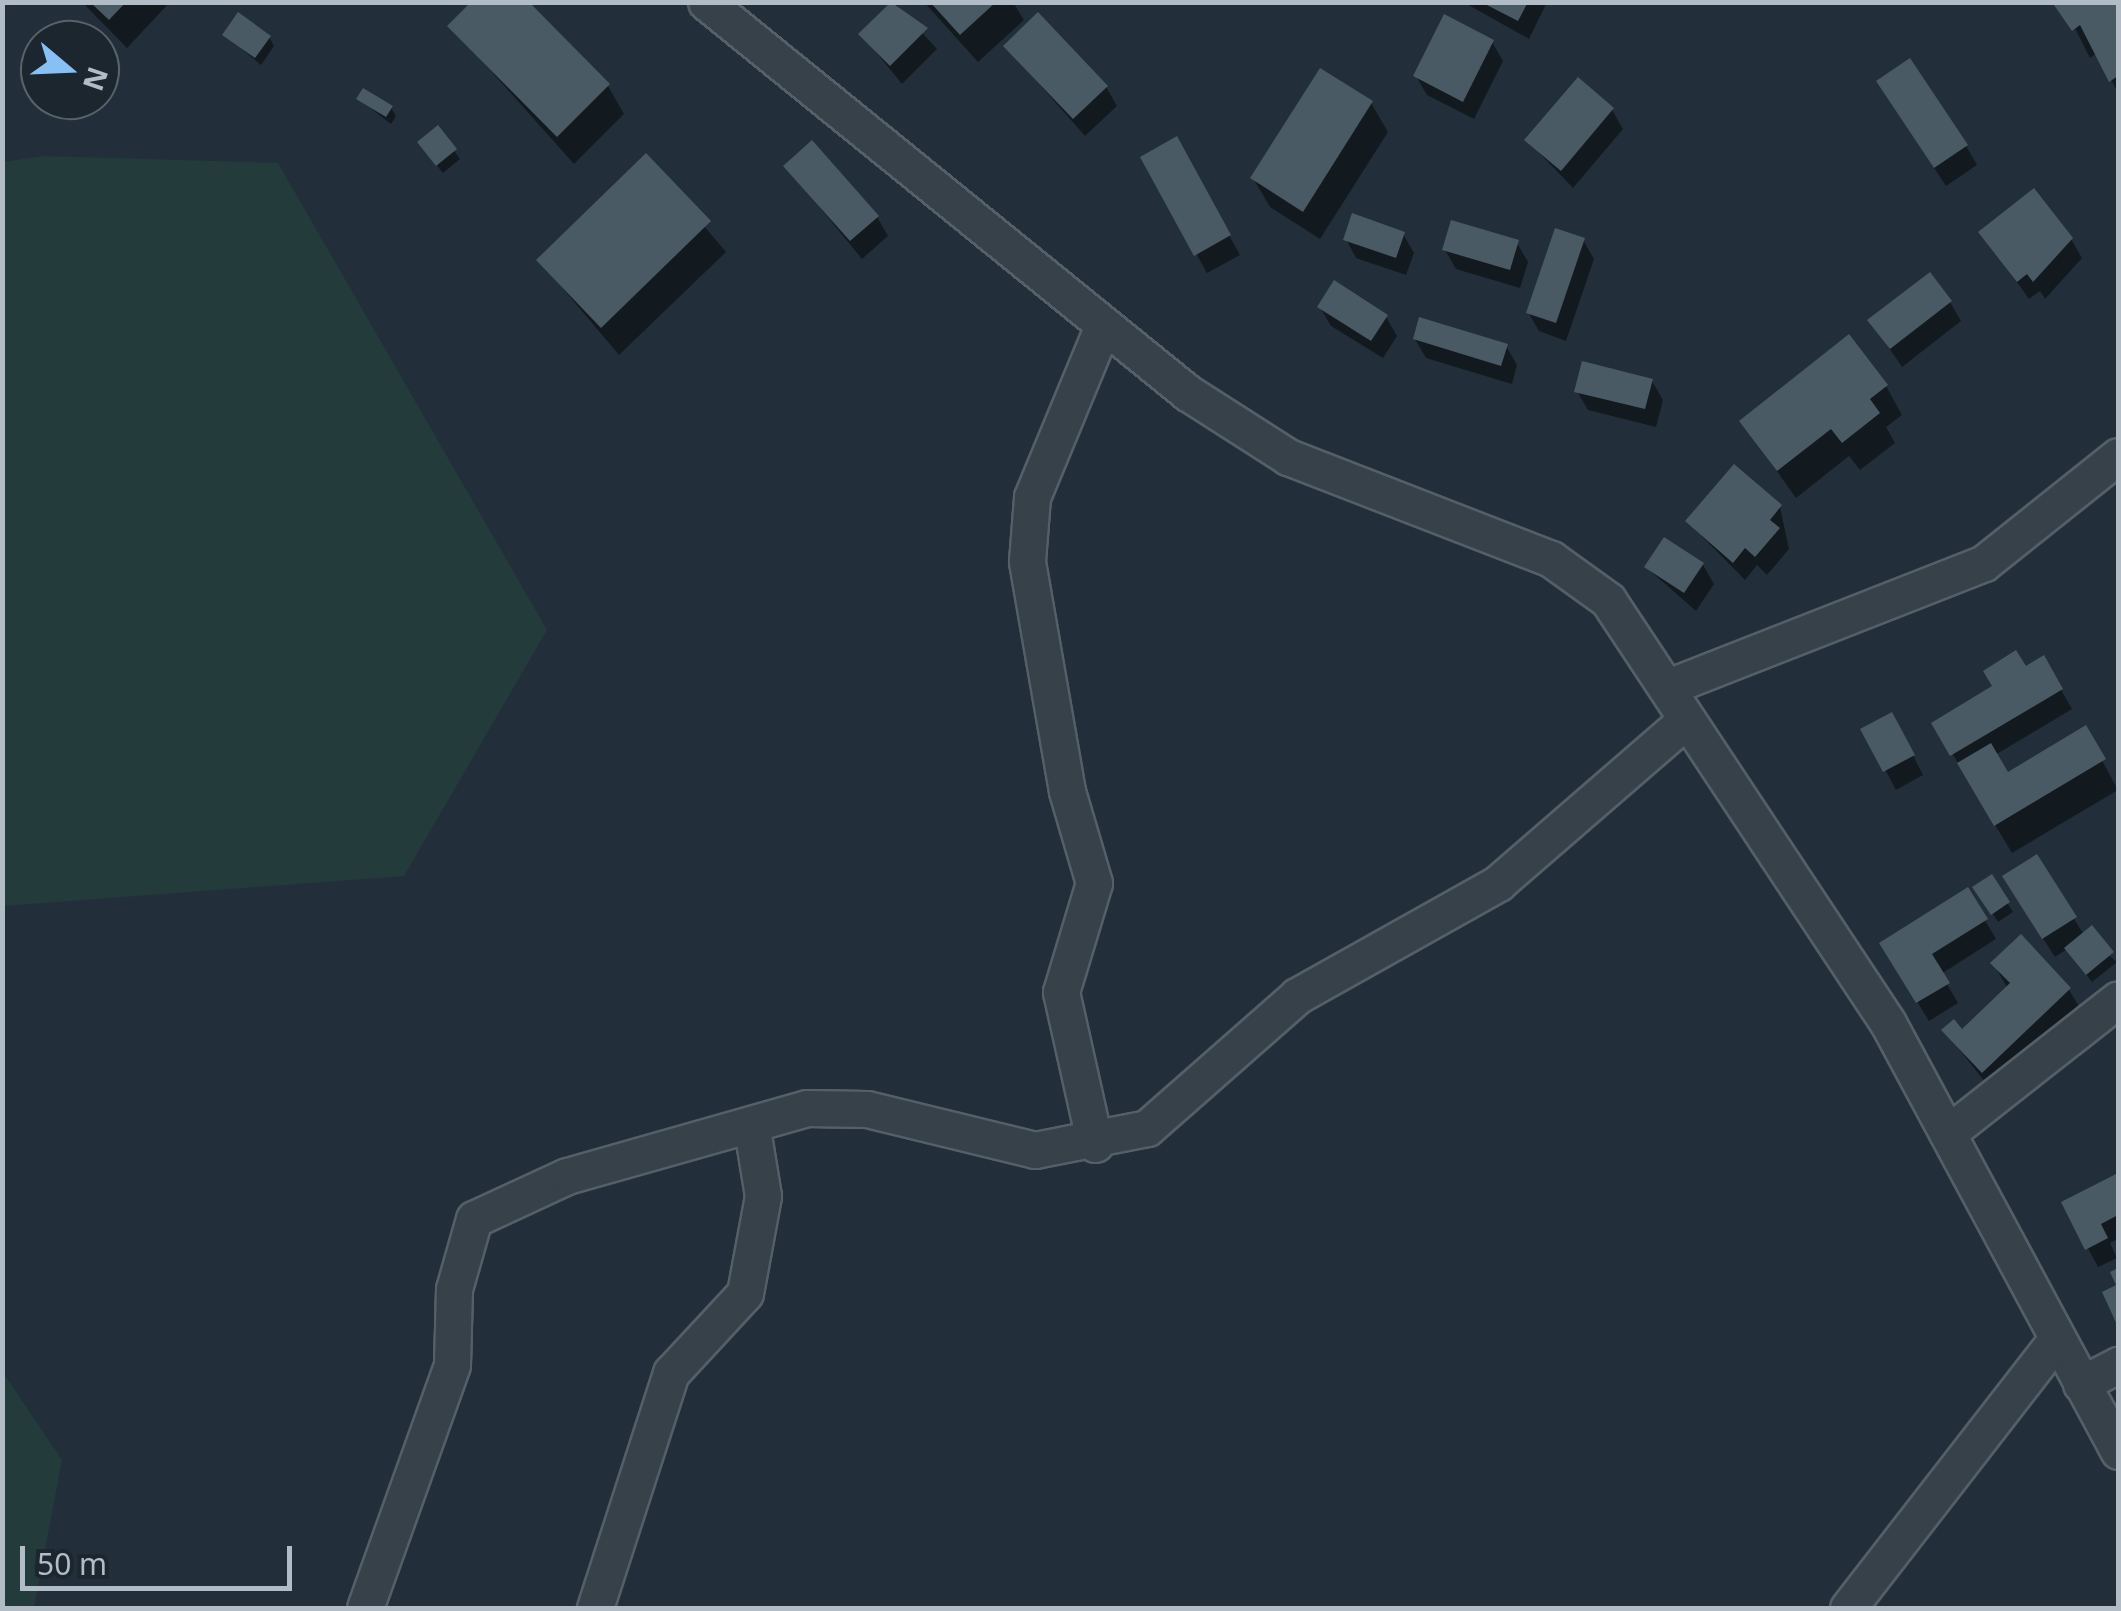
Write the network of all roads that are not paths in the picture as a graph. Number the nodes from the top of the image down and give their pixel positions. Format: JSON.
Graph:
{"nodes":[{"id":1,"x":706,"y":2,"type":"edge"},
{"id":2,"x":1103,"y":326,"type":"junction"},
{"id":3,"x":2118,"y":456,"type":"edge"},
{"id":4,"x":1668,"y":687,"type":"junction"},
{"id":5,"x":1686,"y":720,"type":"junction"},
{"id":6,"x":2118,"y":999,"type":"edge"},
{"id":7,"x":752,"y":1129,"type":"junction"},
{"id":8,"x":1948,"y":1133,"type":"junction"},
{"id":9,"x":1095,"y":1144,"type":"junction"},
{"id":10,"x":2056,"y":1340,"type":"junction"},
{"id":11,"x":2118,"y":1364,"type":"edge"},
{"id":12,"x":2080,"y":1384,"type":"junction"},
{"id":13,"x":2118,"y":1451,"type":"edge"},
{"id":14,"x":365,"y":1608,"type":"edge"},
{"id":15,"x":595,"y":1608,"type":"edge"},
{"id":16,"x":1848,"y":1608,"type":"edge"}],
"edges":[{"from":1,"to":2,"type":"street"},
{"from":2,"to":4,"type":"street"},
{"from":2,"to":9,"type":"street"},
{"from":3,"to":4,"type":"street"},
{"from":4,"to":5,"type":"street"},
{"from":5,"to":8,"type":"street"},
{"from":5,"to":9,"type":"street"},
{"from":6,"to":8,"type":"street"},
{"from":7,"to":9,"type":"street"},
{"from":7,"to":14,"type":"street"},
{"from":7,"to":15,"type":"street"},
{"from":8,"to":10,"type":"street"},
{"from":10,"to":12,"type":"street"},
{"from":10,"to":16,"type":"street"},
{"from":11,"to":12,"type":"street"},
{"from":12,"to":13,"type":"street"}]}
